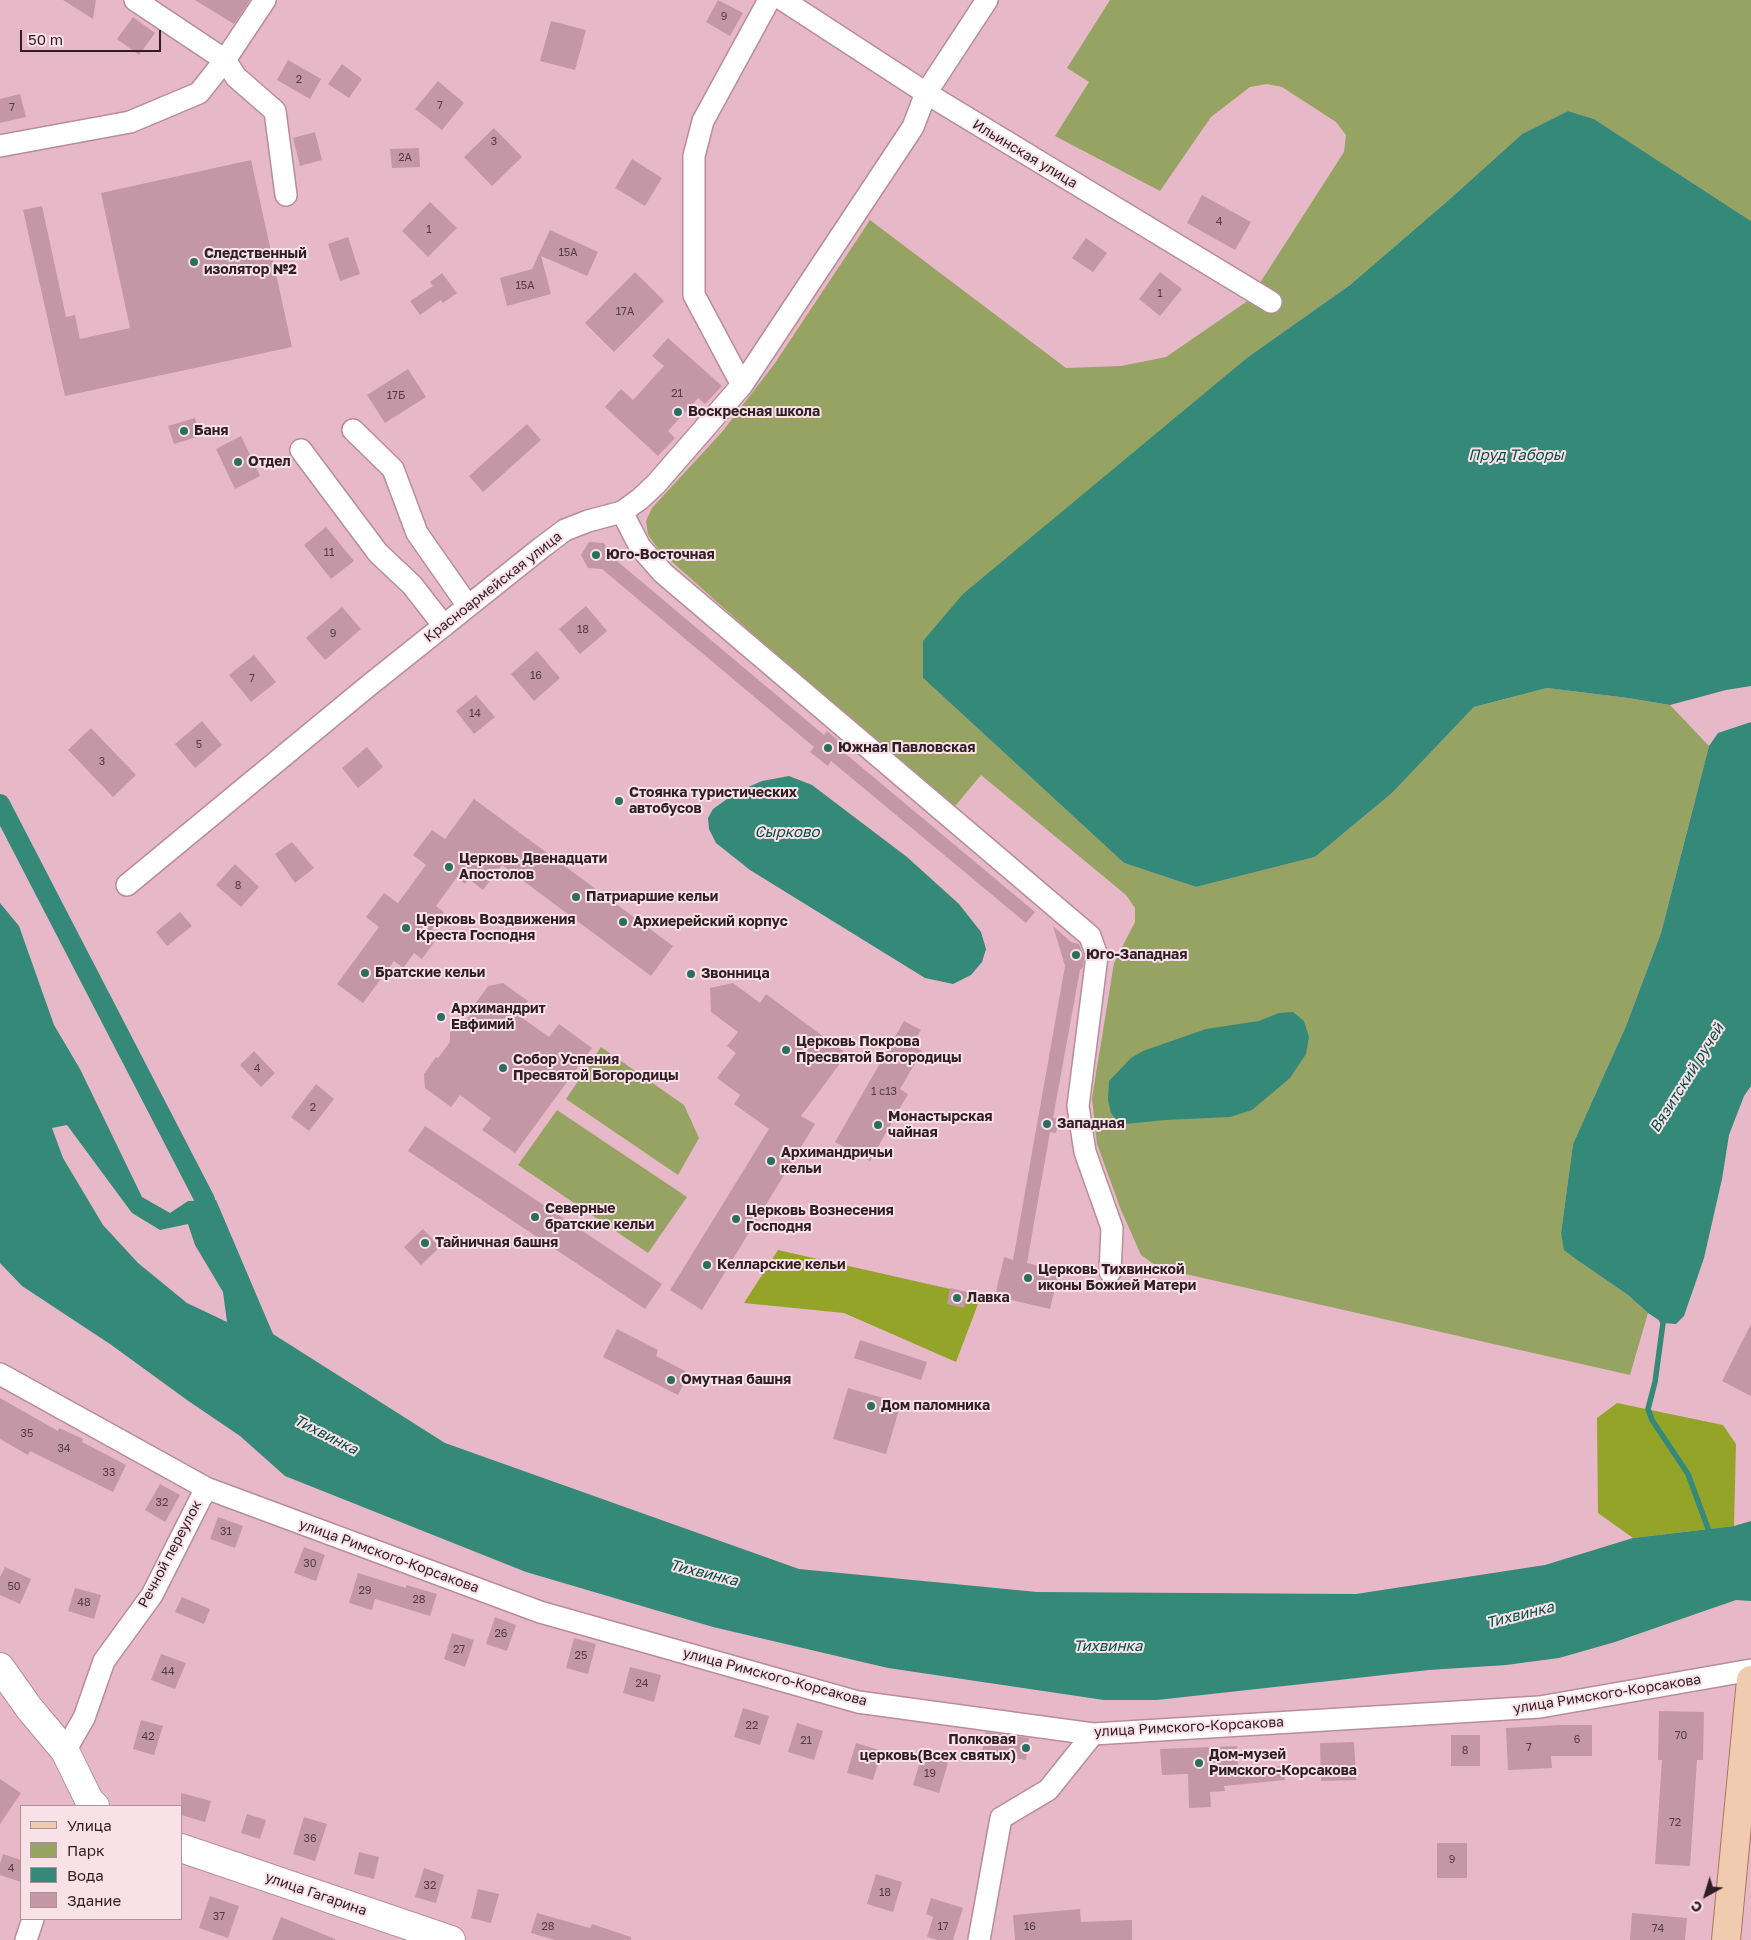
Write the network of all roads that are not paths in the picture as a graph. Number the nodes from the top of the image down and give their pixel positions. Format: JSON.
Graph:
{"nodes":[{"id":1,"x":135,"y":0,"type":"edge"},
{"id":2,"x":265,"y":0,"type":"edge"},
{"id":3,"x":769,"y":0,"type":"edge"},
{"id":4,"x":783,"y":0,"type":"edge"},
{"id":5,"x":987,"y":0,"type":"edge"},
{"id":6,"x":225,"y":60,"type":"junction"},
{"id":7,"x":926,"y":93,"type":"junction"},
{"id":8,"x":0,"y":146,"type":"edge"},
{"id":9,"x":286,"y":195,"type":"dead end"},
{"id":10,"x":1271,"y":302,"type":"dead end"},
{"id":11,"x":742,"y":386,"type":"junction"},
{"id":12,"x":353,"y":430,"type":"dead end"},
{"id":13,"x":301,"y":450,"type":"dead end"},
{"id":14,"x":622,"y":512,"type":"junction"},
{"id":15,"x":468,"y":606,"type":"junction"},
{"id":16,"x":444,"y":626,"type":"junction"},
{"id":17,"x":127,"y":885,"type":"dead end"},
{"id":18,"x":1110,"y":1272,"type":"dead end"},
{"id":19,"x":0,"y":1374,"type":"edge"},
{"id":20,"x":206,"y":1488,"type":"junction"},
{"id":21,"x":0,"y":1667,"type":"edge"},
{"id":22,"x":1751,"y":1670,"type":"edge"},
{"id":23,"x":1751,"y":1680,"type":"edge"},
{"id":24,"x":1093,"y":1734,"type":"junction"},
{"id":25,"x":64,"y":1751,"type":"junction"},
{"id":26,"x":90,"y":1804,"type":"edge"},
{"id":27,"x":182,"y":1848,"type":"edge"},
{"id":28,"x":33,"y":1920,"type":"edge"},
{"id":29,"x":26,"y":1940,"type":"edge"},
{"id":30,"x":451,"y":1940,"type":"edge"},
{"id":31,"x":979,"y":1940,"type":"edge"},
{"id":32,"x":1726,"y":1940,"type":"edge"}],
"edges":[{"from":1,"to":6,"type":"street"},
{"from":2,"to":6,"type":"street"},
{"from":3,"to":11,"type":"street"},
{"from":4,"to":7,"type":"street","name":"Ильинская улица"},
{"from":5,"to":7,"type":"street","name":"Красноармейская улица"},
{"from":6,"to":8,"type":"street"},
{"from":6,"to":9,"type":"street"},
{"from":7,"to":10,"type":"street","name":"Ильинская улица"},
{"from":7,"to":11,"type":"street","name":"Красноармейская улица"},
{"from":11,"to":14,"type":"street","name":"Красноармейская улица"},
{"from":12,"to":15,"type":"street"},
{"from":13,"to":16,"type":"street"},
{"from":14,"to":15,"type":"street","name":"Красноармейская улица"},
{"from":14,"to":18,"type":"street"},
{"from":15,"to":16,"type":"street","name":"Красноармейская улица"},
{"from":16,"to":17,"type":"street","name":"Красноармейская улица"},
{"from":19,"to":20,"type":"street","name":"улица Римского-Корсакова"},
{"from":20,"to":24,"type":"street","name":"улица Римского-Корсакова"},
{"from":20,"to":25,"type":"street","name":"Речной переулок"},
{"from":21,"to":25,"type":"street"},
{"from":22,"to":24,"type":"street","name":"улица Римского-Корсакова"},
{"from":23,"to":32,"type":"main road"},
{"from":24,"to":31,"type":"street"},
{"from":25,"to":26,"type":"street"},
{"from":27,"to":30,"type":"street","name":"улица Гагарина"},
{"from":28,"to":29,"type":"street"}]}
